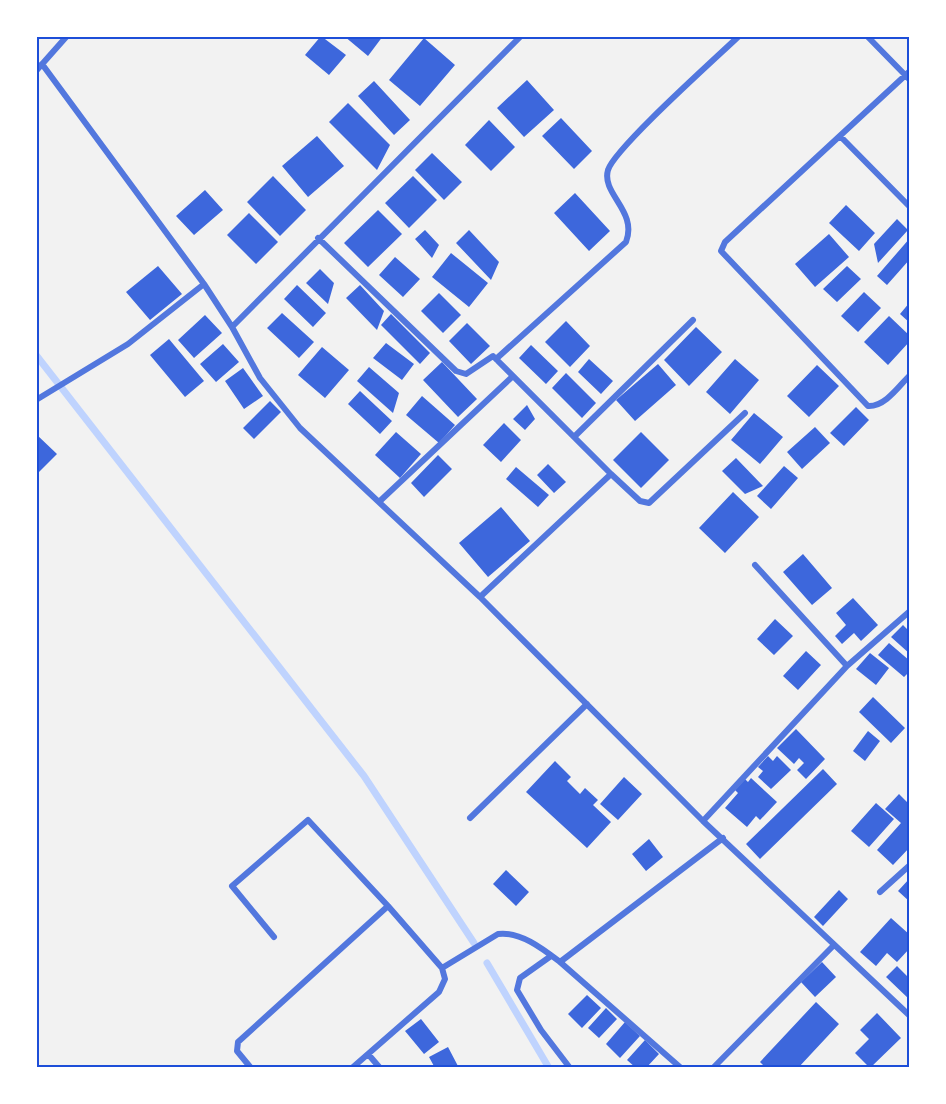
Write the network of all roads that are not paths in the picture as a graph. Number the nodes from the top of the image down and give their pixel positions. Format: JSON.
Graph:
{"nodes":[{"id":1,"x":68,"y":36,"type":"edge"},
{"id":2,"x":520,"y":36,"type":"edge"},
{"id":3,"x":739,"y":36,"type":"edge"},
{"id":4,"x":867,"y":36,"type":"edge"},
{"id":5,"x":42,"y":64,"type":"junction"},
{"id":6,"x":36,"y":71,"type":"edge"},
{"id":7,"x":908,"y":76,"type":"edge"},
{"id":8,"x":840,"y":136,"type":"junction"},
{"id":9,"x":910,"y":207,"type":"edge"},
{"id":10,"x":318,"y":238,"type":"junction"},
{"id":11,"x":204,"y":284,"type":"junction"},
{"id":12,"x":693,"y":320,"type":"dead end"},
{"id":13,"x":232,"y":327,"type":"junction"},
{"id":14,"x":496,"y":359,"type":"junction"},
{"id":15,"x":910,"y":375,"type":"edge"},
{"id":16,"x":513,"y":376,"type":"junction"},
{"id":17,"x":36,"y":400,"type":"edge"},
{"id":18,"x":745,"y":413,"type":"dead end"},
{"id":19,"x":574,"y":436,"type":"junction"},
{"id":20,"x":610,"y":474,"type":"junction"},
{"id":21,"x":380,"y":501,"type":"junction"},
{"id":22,"x":755,"y":565,"type":"dead end"},
{"id":23,"x":480,"y":597,"type":"junction"},
{"id":24,"x":910,"y":611,"type":"edge"},
{"id":25,"x":847,"y":666,"type":"junction"},
{"id":26,"x":587,"y":704,"type":"junction"},
{"id":27,"x":470,"y":818,"type":"dead end"},
{"id":28,"x":703,"y":820,"type":"junction"},
{"id":29,"x":723,"y":838,"type":"junction"},
{"id":30,"x":910,"y":865,"type":"edge"},
{"id":31,"x":880,"y":892,"type":"dead end"},
{"id":32,"x":388,"y":906,"type":"junction"},
{"id":33,"x":274,"y":937,"type":"dead end"},
{"id":34,"x":834,"y":945,"type":"junction"},
{"id":35,"x":551,"y":956,"type":"junction"},
{"id":36,"x":560,"y":962,"type":"junction"},
{"id":37,"x":442,"y":968,"type":"junction"},
{"id":38,"x":910,"y":1016,"type":"edge"},
{"id":39,"x":368,"y":1054,"type":"junction"},
{"id":40,"x":250,"y":1068,"type":"edge"},
{"id":41,"x":352,"y":1068,"type":"edge"},
{"id":42,"x":380,"y":1068,"type":"edge"},
{"id":43,"x":570,"y":1068,"type":"edge"},
{"id":44,"x":681,"y":1068,"type":"edge"},
{"id":45,"x":713,"y":1068,"type":"edge"}],
"edges":[{"from":1,"to":5,"type":"street"},
{"from":2,"to":10,"type":"street"},
{"from":3,"to":14,"type":"street"},
{"from":4,"to":7,"type":"street"},
{"from":5,"to":6,"type":"street"},
{"from":5,"to":11,"type":"street"},
{"from":7,"to":8,"type":"street"},
{"from":8,"to":9,"type":"street"},
{"from":8,"to":15,"type":"street"},
{"from":10,"to":13,"type":"street"},
{"from":10,"to":14,"type":"street"},
{"from":11,"to":13,"type":"street"},
{"from":11,"to":17,"type":"street"},
{"from":12,"to":19,"type":"street"},
{"from":13,"to":21,"type":"street"},
{"from":14,"to":16,"type":"street"},
{"from":16,"to":19,"type":"street"},
{"from":16,"to":21,"type":"street"},
{"from":18,"to":20,"type":"street"},
{"from":19,"to":20,"type":"street"},
{"from":20,"to":23,"type":"street"},
{"from":21,"to":23,"type":"street"},
{"from":22,"to":25,"type":"street"},
{"from":23,"to":26,"type":"street"},
{"from":24,"to":25,"type":"street"},
{"from":25,"to":28,"type":"street"},
{"from":26,"to":27,"type":"street"},
{"from":26,"to":28,"type":"street"},
{"from":28,"to":29,"type":"street"},
{"from":29,"to":34,"type":"street"},
{"from":29,"to":36,"type":"street"},
{"from":30,"to":31,"type":"street"},
{"from":32,"to":33,"type":"street"},
{"from":32,"to":37,"type":"street"},
{"from":32,"to":40,"type":"street"},
{"from":34,"to":38,"type":"street"},
{"from":34,"to":45,"type":"street"},
{"from":35,"to":36,"type":"street"},
{"from":35,"to":37,"type":"street"},
{"from":35,"to":43,"type":"street"},
{"from":36,"to":44,"type":"street"},
{"from":37,"to":39,"type":"street"},
{"from":39,"to":41,"type":"street"},
{"from":39,"to":42,"type":"street"}]}
